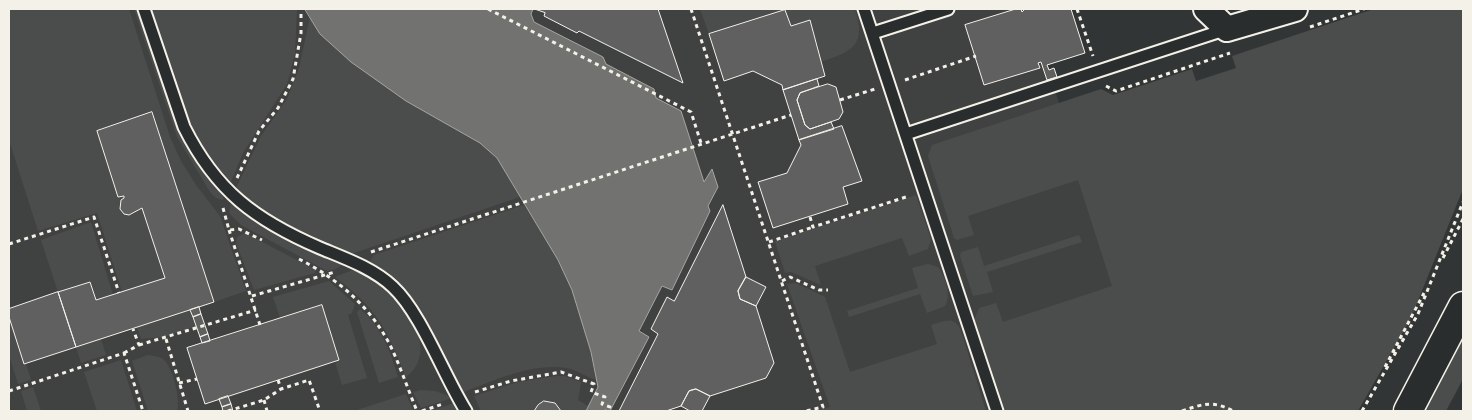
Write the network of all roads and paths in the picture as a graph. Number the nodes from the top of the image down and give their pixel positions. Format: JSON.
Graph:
{"nodes":[{"id":1,"x":144,"y":9,"type":"edge"},
{"id":2,"x":301,"y":9,"type":"edge"},
{"id":3,"x":488,"y":9,"type":"edge"},
{"id":4,"x":691,"y":9,"type":"edge"},
{"id":5,"x":864,"y":9,"type":"edge"},
{"id":6,"x":948,"y":9,"type":"edge"},
{"id":7,"x":1077,"y":9,"type":"edge"},
{"id":8,"x":1206,"y":9,"type":"edge"},
{"id":9,"x":1364,"y":9,"type":"edge"},
{"id":10,"x":1298,"y":19,"type":"edge"},
{"id":11,"x":1227,"y":29,"type":"junction"},
{"id":12,"x":873,"y":34,"type":"junction"},
{"id":13,"x":1239,"y":50,"type":"dead end"},
{"id":14,"x":976,"y":56,"type":"dead end"},
{"id":15,"x":1098,"y":70,"type":"junction"},
{"id":16,"x":889,"y":85,"type":"junction"},
{"id":17,"x":840,"y":100,"type":"dead end"},
{"id":18,"x":791,"y":115,"type":"dead end"},
{"id":19,"x":732,"y":133,"type":"junction"},
{"id":20,"x":906,"y":134,"type":"junction"},
{"id":21,"x":701,"y":143,"type":"junction"},
{"id":22,"x":924,"y":191,"type":"junction"},
{"id":23,"x":231,"y":193,"type":"junction"},
{"id":24,"x":1463,"y":202,"type":"edge"},
{"id":25,"x":810,"y":217,"type":"dead end"},
{"id":26,"x":1463,"y":219,"type":"edge"},
{"id":27,"x":813,"y":228,"type":"junction"},
{"id":28,"x":229,"y":230,"type":"junction"},
{"id":29,"x":265,"y":241,"type":"dead end"},
{"id":30,"x":769,"y":242,"type":"junction"},
{"id":31,"x":9,"y":244,"type":"edge"},
{"id":32,"x":290,"y":254,"type":"dead end"},
{"id":33,"x":353,"y":262,"type":"junction"},
{"id":34,"x":327,"y":274,"type":"junction"},
{"id":35,"x":1434,"y":275,"type":"junction"},
{"id":36,"x":782,"y":281,"type":"junction"},
{"id":37,"x":828,"y":290,"type":"dead end"},
{"id":38,"x":119,"y":293,"type":"dead end"},
{"id":39,"x":252,"y":296,"type":"junction"},
{"id":40,"x":1463,"y":306,"type":"edge"},
{"id":41,"x":256,"y":310,"type":"junction"},
{"id":42,"x":260,"y":325,"type":"dead end"},
{"id":43,"x":133,"y":329,"type":"dead end"},
{"id":44,"x":166,"y":339,"type":"junction"},
{"id":45,"x":139,"y":345,"type":"junction"},
{"id":46,"x":124,"y":353,"type":"junction"},
{"id":47,"x":196,"y":379,"type":"dead end"},
{"id":48,"x":278,"y":380,"type":"dead end"},
{"id":49,"x":180,"y":384,"type":"junction"},
{"id":50,"x":281,"y":389,"type":"junction"},
{"id":51,"x":9,"y":391,"type":"edge"},
{"id":52,"x":458,"y":399,"type":"junction"},
{"id":53,"x":264,"y":400,"type":"junction"},
{"id":54,"x":143,"y":411,"type":"edge"},
{"id":55,"x":188,"y":411,"type":"edge"},
{"id":56,"x":228,"y":411,"type":"edge"},
{"id":57,"x":267,"y":411,"type":"edge"},
{"id":58,"x":320,"y":411,"type":"edge"},
{"id":59,"x":417,"y":411,"type":"edge"},
{"id":60,"x":422,"y":411,"type":"edge"},
{"id":61,"x":466,"y":411,"type":"edge"},
{"id":62,"x":606,"y":411,"type":"edge"},
{"id":63,"x":806,"y":411,"type":"edge"},
{"id":64,"x":998,"y":411,"type":"edge"},
{"id":65,"x":1182,"y":411,"type":"edge"},
{"id":66,"x":1233,"y":411,"type":"edge"},
{"id":67,"x":1362,"y":411,"type":"edge"},
{"id":68,"x":1408,"y":411,"type":"edge"}],
"edges":[{"from":1,"to":23,"type":"lane"},
{"from":2,"to":23,"type":"path"},
{"from":3,"to":21,"type":"path"},
{"from":4,"to":19,"type":"path"},
{"from":5,"to":12,"type":"lane"},
{"from":6,"to":12,"type":"lane"},
{"from":7,"to":15,"type":"path"},
{"from":8,"to":11,"type":"street"},
{"from":9,"to":10,"type":"path"},
{"from":10,"to":11,"type":"street"},
{"from":11,"to":15,"type":"lane"},
{"from":12,"to":16,"type":"lane"},
{"from":13,"to":15,"type":"path"},
{"from":14,"to":16,"type":"path"},
{"from":15,"to":20,"type":"lane"},
{"from":16,"to":17,"type":"path"},
{"from":16,"to":20,"type":"lane"},
{"from":18,"to":19,"type":"path"},
{"from":19,"to":21,"type":"path"},
{"from":19,"to":30,"type":"path"},
{"from":20,"to":22,"type":"lane"},
{"from":21,"to":33,"type":"path"},
{"from":22,"to":27,"type":"path"},
{"from":22,"to":64,"type":"lane"},
{"from":23,"to":28,"type":"path"},
{"from":23,"to":33,"type":"lane"},
{"from":24,"to":35,"type":"path"},
{"from":25,"to":27,"type":"path"},
{"from":26,"to":35,"type":"path"},
{"from":27,"to":30,"type":"path"},
{"from":28,"to":29,"type":"path"},
{"from":28,"to":39,"type":"path"},
{"from":30,"to":36,"type":"path"},
{"from":31,"to":38,"type":"path"},
{"from":32,"to":34,"type":"path"},
{"from":33,"to":34,"type":"path"},
{"from":33,"to":52,"type":"lane"},
{"from":34,"to":39,"type":"path"},
{"from":34,"to":59,"type":"path"},
{"from":35,"to":67,"type":"path"},
{"from":36,"to":37,"type":"path"},
{"from":36,"to":63,"type":"path"},
{"from":39,"to":41,"type":"path"},
{"from":40,"to":68,"type":"main road"},
{"from":41,"to":42,"type":"path"},
{"from":41,"to":44,"type":"path"},
{"from":43,"to":45,"type":"path"},
{"from":44,"to":45,"type":"path"},
{"from":44,"to":49,"type":"path"},
{"from":45,"to":46,"type":"path"},
{"from":46,"to":51,"type":"path"},
{"from":46,"to":54,"type":"path"},
{"from":47,"to":49,"type":"path"},
{"from":48,"to":50,"type":"path"},
{"from":49,"to":55,"type":"path"},
{"from":50,"to":53,"type":"path"},
{"from":50,"to":58,"type":"path"},
{"from":52,"to":60,"type":"path"},
{"from":52,"to":61,"type":"lane"},
{"from":52,"to":62,"type":"path"},
{"from":53,"to":56,"type":"path"},
{"from":53,"to":57,"type":"path"},
{"from":65,"to":66,"type":"path"}]}
